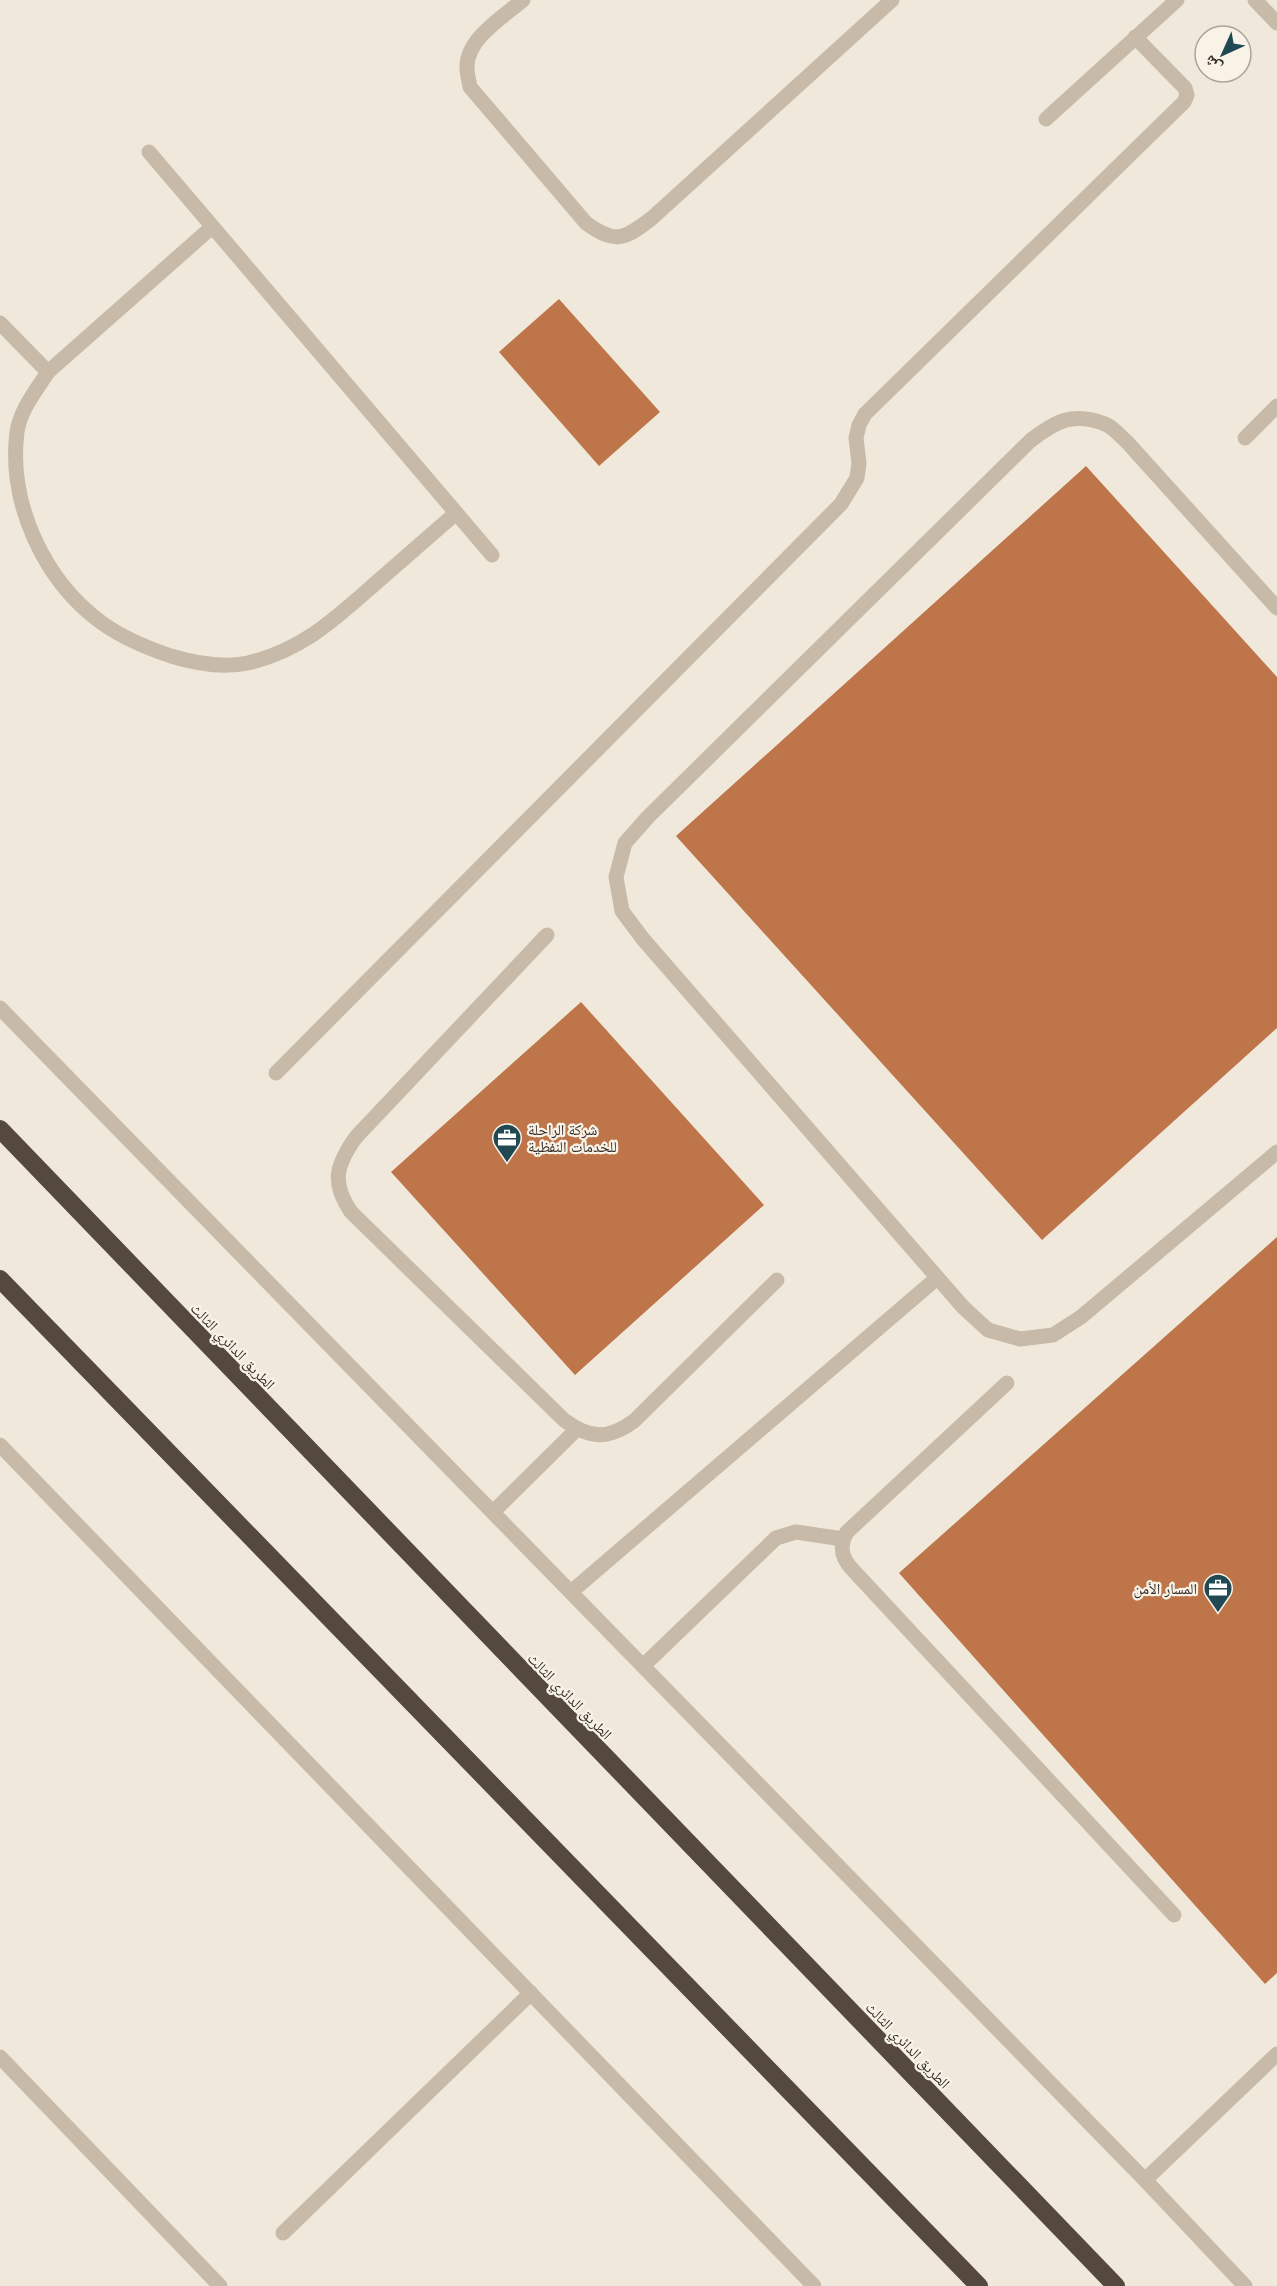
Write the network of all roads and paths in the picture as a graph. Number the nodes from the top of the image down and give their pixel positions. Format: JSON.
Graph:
{"nodes":[{"id":1,"x":523,"y":0,"type":"edge"},
{"id":2,"x":892,"y":0,"type":"edge"},
{"id":3,"x":1177,"y":0,"type":"edge"},
{"id":4,"x":1255,"y":0,"type":"edge"},
{"id":5,"x":1277,"y":23,"type":"edge"},
{"id":6,"x":1135,"y":37,"type":"junction"},
{"id":7,"x":1046,"y":119,"type":"dead end"},
{"id":8,"x":149,"y":152,"type":"dead end"},
{"id":9,"x":212,"y":226,"type":"junction"},
{"id":10,"x":0,"y":323,"type":"edge"},
{"id":11,"x":48,"y":372,"type":"junction"},
{"id":12,"x":1277,"y":406,"type":"edge"},
{"id":13,"x":1245,"y":438,"type":"dead end"},
{"id":14,"x":456,"y":513,"type":"junction"},
{"id":15,"x":492,"y":555,"type":"dead end"},
{"id":16,"x":1277,"y":608,"type":"edge"},
{"id":17,"x":547,"y":935,"type":"dead end"},
{"id":18,"x":0,"y":1008,"type":"edge"},
{"id":19,"x":276,"y":1073,"type":"dead end"},
{"id":20,"x":0,"y":1129,"type":"edge"},
{"id":21,"x":1277,"y":1152,"type":"edge"},
{"id":22,"x":937,"y":1278,"type":"junction"},
{"id":23,"x":0,"y":1279,"type":"edge"},
{"id":24,"x":777,"y":1280,"type":"dead end"},
{"id":25,"x":1007,"y":1383,"type":"dead end"},
{"id":26,"x":577,"y":1429,"type":"junction"},
{"id":27,"x":0,"y":1445,"type":"edge"},
{"id":28,"x":493,"y":1512,"type":"junction"},
{"id":29,"x":843,"y":1539,"type":"junction"},
{"id":30,"x":571,"y":1592,"type":"junction"},
{"id":31,"x":643,"y":1666,"type":"junction"},
{"id":32,"x":1174,"y":1915,"type":"dead end"},
{"id":33,"x":531,"y":1993,"type":"junction"},
{"id":34,"x":1277,"y":2054,"type":"edge"},
{"id":35,"x":0,"y":2057,"type":"edge"},
{"id":36,"x":1145,"y":2180,"type":"junction"},
{"id":37,"x":284,"y":2233,"type":"dead end"},
{"id":38,"x":220,"y":2286,"type":"edge"},
{"id":39,"x":814,"y":2286,"type":"edge"},
{"id":40,"x":979,"y":2286,"type":"edge"},
{"id":41,"x":1116,"y":2286,"type":"edge"},
{"id":42,"x":1245,"y":2286,"type":"edge"}],
"edges":[{"from":1,"to":2,"type":"street"},
{"from":3,"to":6,"type":"street"},
{"from":4,"to":5,"type":"street"},
{"from":6,"to":7,"type":"street"},
{"from":6,"to":19,"type":"street"},
{"from":8,"to":9,"type":"street"},
{"from":9,"to":11,"type":"street"},
{"from":9,"to":14,"type":"street"},
{"from":10,"to":11,"type":"street"},
{"from":11,"to":14,"type":"street"},
{"from":12,"to":13,"type":"street"},
{"from":14,"to":15,"type":"street"},
{"from":16,"to":22,"type":"street"},
{"from":17,"to":26,"type":"street"},
{"from":18,"to":28,"type":"street"},
{"from":20,"to":41,"type":"highway","name":"الطريق الدائري الثالث"},
{"from":21,"to":22,"type":"street"},
{"from":22,"to":30,"type":"street"},
{"from":23,"to":40,"type":"highway"},
{"from":24,"to":26,"type":"street"},
{"from":25,"to":29,"type":"street"},
{"from":26,"to":28,"type":"street"},
{"from":27,"to":33,"type":"street"},
{"from":28,"to":30,"type":"street"},
{"from":29,"to":31,"type":"street"},
{"from":29,"to":32,"type":"street"},
{"from":30,"to":31,"type":"street"},
{"from":31,"to":36,"type":"street"},
{"from":33,"to":37,"type":"street"},
{"from":33,"to":39,"type":"street"},
{"from":34,"to":36,"type":"street"},
{"from":35,"to":38,"type":"street"},
{"from":36,"to":42,"type":"street"}]}
